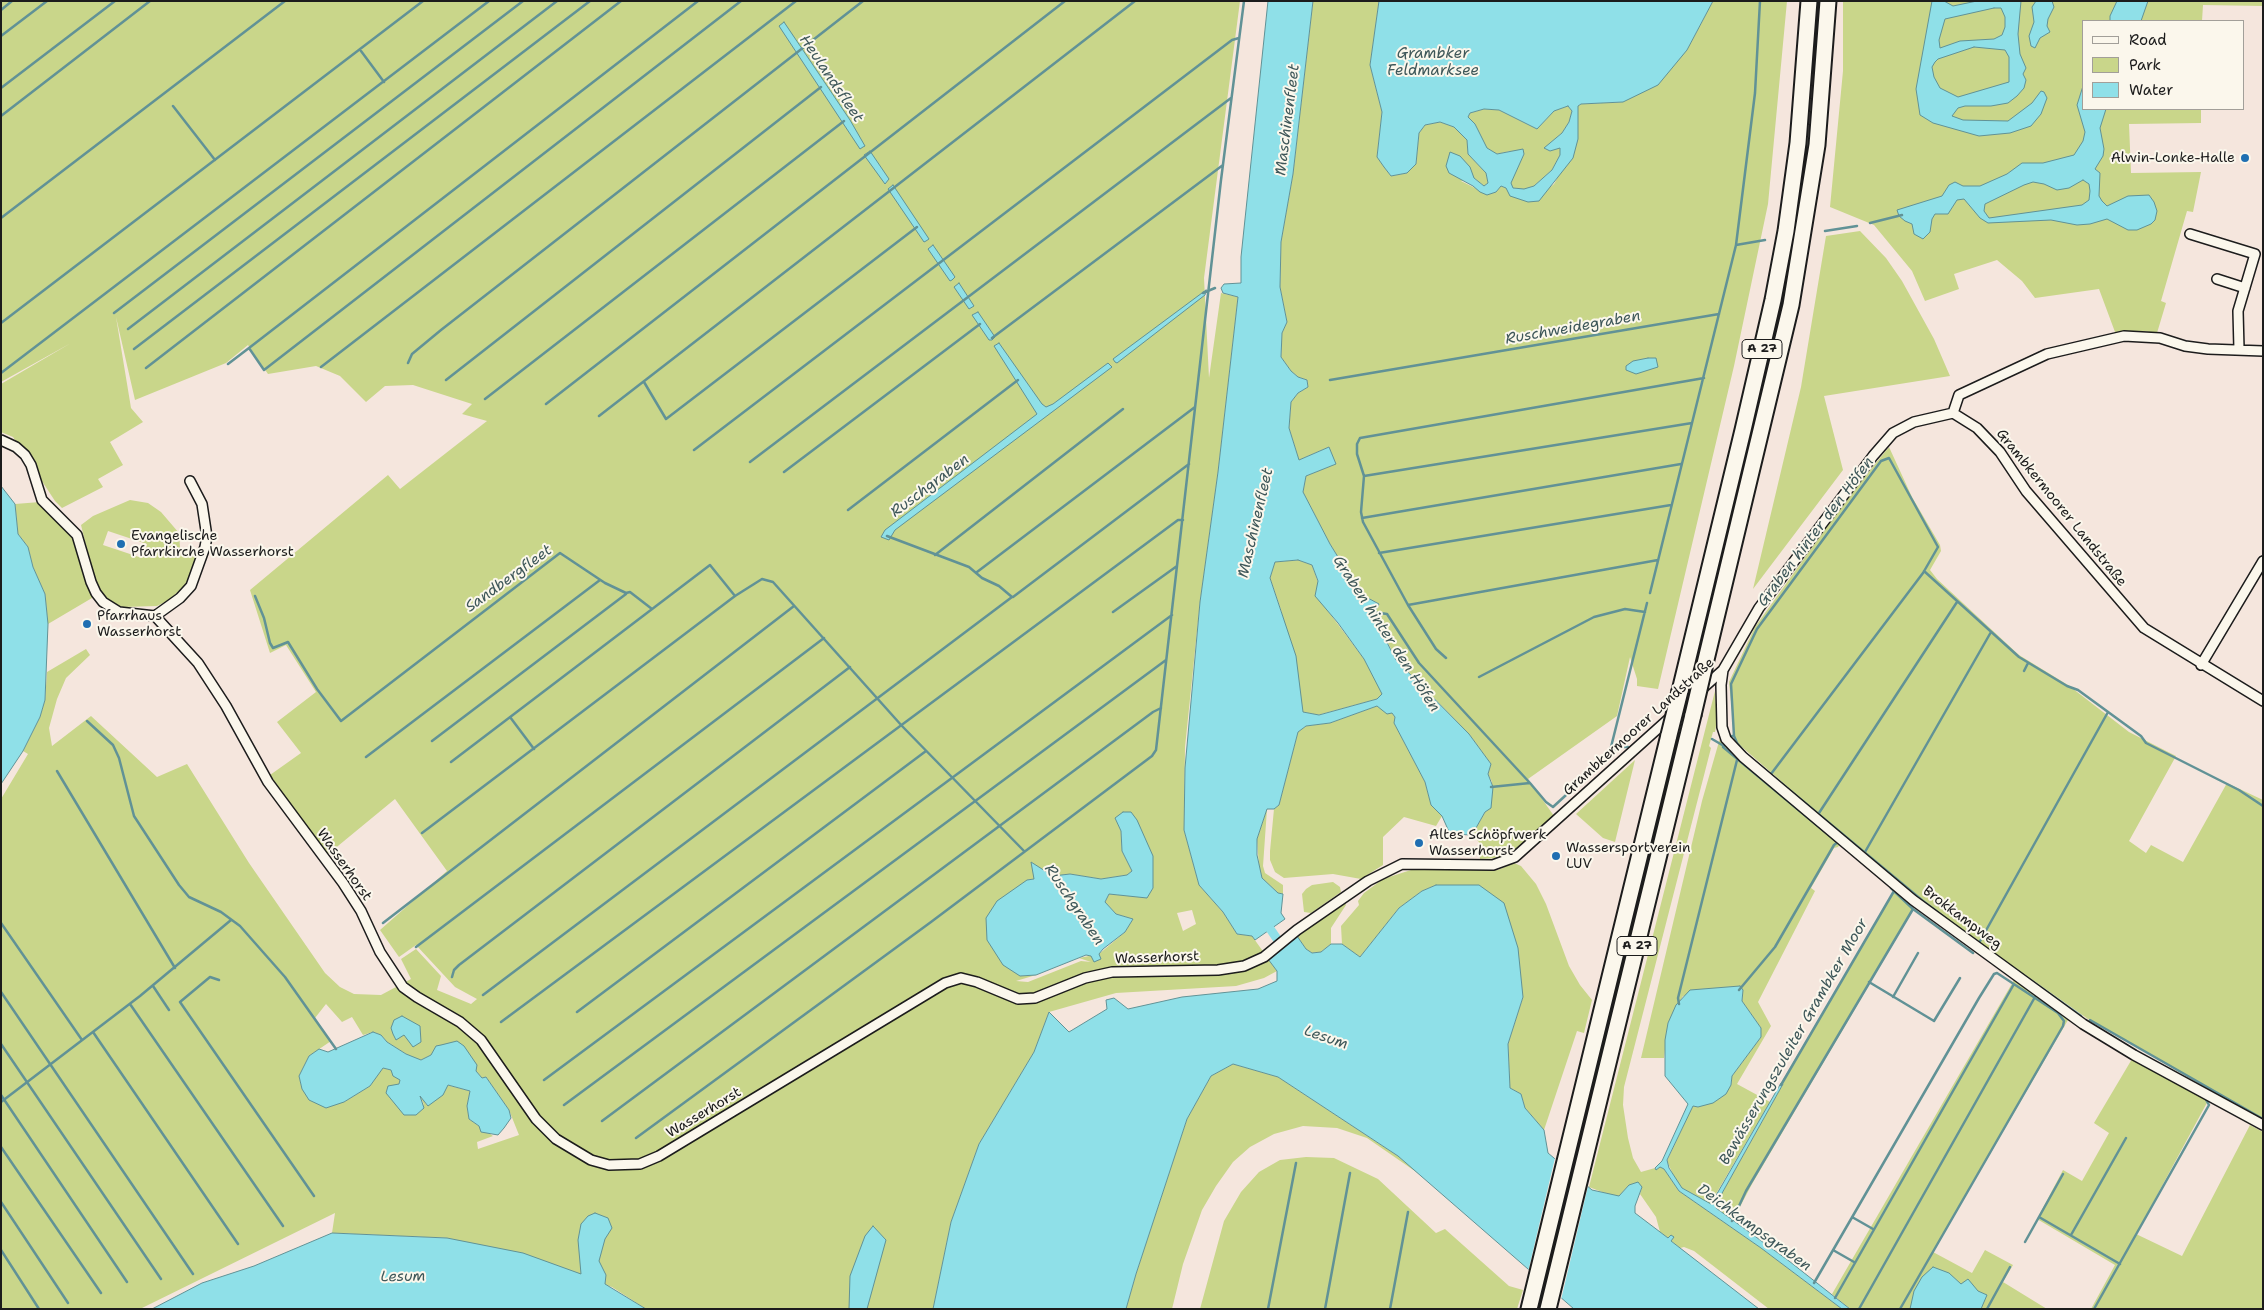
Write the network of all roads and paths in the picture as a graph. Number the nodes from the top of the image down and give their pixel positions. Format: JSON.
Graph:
{"nodes":[{"id":1,"x":1809,"y":1,"type":"edge"},
{"id":2,"x":1828,"y":1,"type":"edge"},
{"id":3,"x":2190,"y":234,"type":"dead end"},
{"id":4,"x":2217,"y":279,"type":"dead end"},
{"id":5,"x":2245,"y":288,"type":"junction"},
{"id":6,"x":2239,"y":349,"type":"junction"},
{"id":7,"x":2263,"y":350,"type":"edge"},
{"id":8,"x":1953,"y":413,"type":"junction"},
{"id":9,"x":1,"y":440,"type":"edge"},
{"id":10,"x":190,"y":481,"type":"dead end"},
{"id":11,"x":2263,"y":561,"type":"edge"},
{"id":12,"x":155,"y":616,"type":"junction"},
{"id":13,"x":2201,"y":664,"type":"junction"},
{"id":14,"x":1723,"y":670,"type":"junction"},
{"id":15,"x":2263,"y":701,"type":"edge"},
{"id":16,"x":1470,"y":866,"type":"joint"},
{"id":17,"x":2263,"y":1125,"type":"edge"},
{"id":18,"x":1548,"y":1308,"type":"edge"},
{"id":19,"x":1529,"y":1309,"type":"edge"}],
"edges":[{"from":1,"to":19,"type":"highway","number":"A 27","bridge":true},
{"from":2,"to":18,"type":"highway","number":"A 27","bridge":true},
{"from":3,"to":5,"type":"street"},
{"from":4,"to":5,"type":"street"},
{"from":5,"to":6,"type":"street"},
{"from":6,"to":7,"type":"street"},
{"from":6,"to":8,"type":"street"},
{"from":8,"to":13,"type":"street","name":"Grambkermoorer Landstraße"},
{"from":8,"to":14,"type":"street","name":"Grambkermoorer Landstraße"},
{"from":9,"to":12,"type":"street"},
{"from":10,"to":12,"type":"street"},
{"from":11,"to":13,"type":"street"},
{"from":12,"to":16,"type":"street","name":"Wasserhorst"},
{"from":13,"to":15,"type":"street","name":"Grambkermoorer Landstraße"},
{"from":14,"to":16,"type":"street","name":"Grambkermoorer Landstraße"},
{"from":14,"to":17,"type":"street","name":"Brokkampweg"}]}
